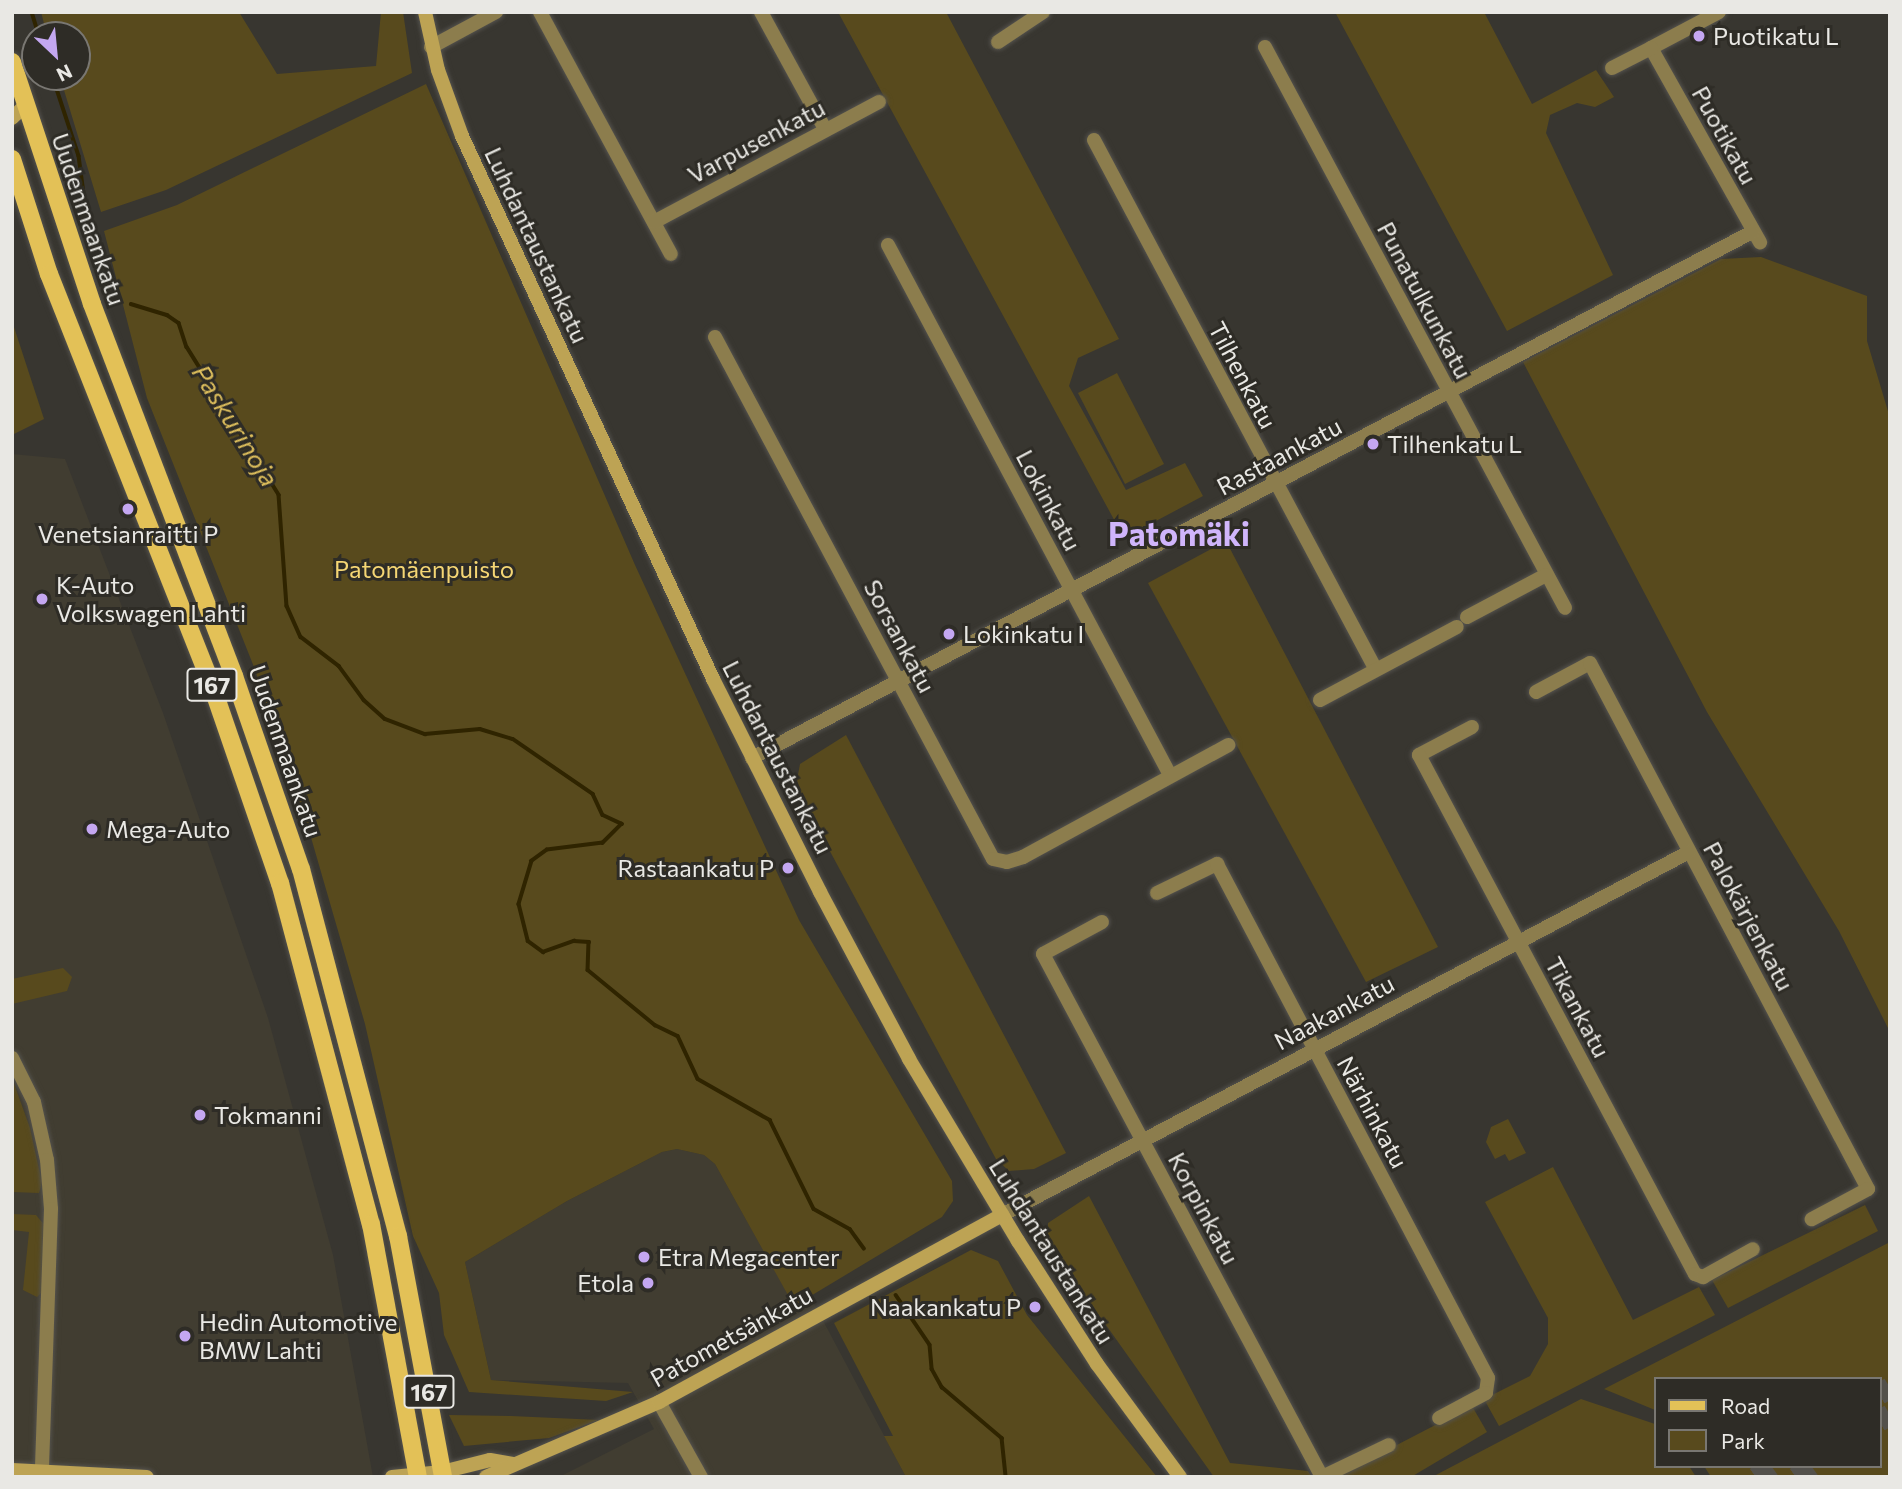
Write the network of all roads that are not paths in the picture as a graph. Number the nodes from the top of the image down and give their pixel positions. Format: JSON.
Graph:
{"nodes":[{"id":1,"x":425,"y":12,"type":"edge"},
{"id":2,"x":496,"y":12,"type":"edge"},
{"id":3,"x":540,"y":12,"type":"edge"},
{"id":4,"x":761,"y":12,"type":"edge"},
{"id":5,"x":1720,"y":12,"type":"edge"},
{"id":6,"x":1033,"y":15,"type":"edge"},
{"id":7,"x":998,"y":42,"type":"dead end"},
{"id":8,"x":431,"y":47,"type":"junction"},
{"id":9,"x":1265,"y":47,"type":"dead end"},
{"id":10,"x":1651,"y":48,"type":"junction"},
{"id":11,"x":12,"y":62,"type":"edge"},
{"id":12,"x":1612,"y":68,"type":"dead end"},
{"id":13,"x":879,"y":102,"type":"dead end"},
{"id":14,"x":17,"y":110,"type":"edge"},
{"id":15,"x":825,"y":129,"type":"junction"},
{"id":16,"x":1094,"y":140,"type":"dead end"},
{"id":17,"x":12,"y":159,"type":"edge"},
{"id":18,"x":654,"y":222,"type":"junction"},
{"id":19,"x":1756,"y":237,"type":"joint"},
{"id":20,"x":888,"y":245,"type":"dead end"},
{"id":21,"x":671,"y":254,"type":"dead end"},
{"id":22,"x":715,"y":337,"type":"dead end"},
{"id":23,"x":1448,"y":392,"type":"junction"},
{"id":24,"x":1274,"y":484,"type":"junction"},
{"id":25,"x":1546,"y":575,"type":"junction"},
{"id":26,"x":1071,"y":592,"type":"junction"},
{"id":27,"x":1565,"y":608,"type":"dead end"},
{"id":28,"x":1374,"y":668,"type":"junction"},
{"id":29,"x":900,"y":683,"type":"junction"},
{"id":30,"x":1536,"y":692,"type":"dead end"},
{"id":31,"x":1320,"y":700,"type":"dead end"},
{"id":32,"x":1472,"y":727,"type":"dead end"},
{"id":33,"x":1228,"y":745,"type":"dead end"},
{"id":34,"x":752,"y":758,"type":"junction"},
{"id":35,"x":1170,"y":775,"type":"junction"},
{"id":36,"x":1689,"y":852,"type":"junction"},
{"id":37,"x":1157,"y":893,"type":"dead end"},
{"id":38,"x":1102,"y":922,"type":"dead end"},
{"id":39,"x":1517,"y":940,"type":"junction"},
{"id":40,"x":1314,"y":1049,"type":"junction"},
{"id":41,"x":12,"y":1058,"type":"edge"},
{"id":42,"x":1142,"y":1139,"type":"junction"},
{"id":43,"x":1002,"y":1215,"type":"junction"},
{"id":44,"x":1812,"y":1219,"type":"dead end"},
{"id":45,"x":1753,"y":1250,"type":"dead end"},
{"id":46,"x":659,"y":1402,"type":"junction"},
{"id":47,"x":1439,"y":1418,"type":"dead end"},
{"id":48,"x":1390,"y":1445,"type":"dead end"},
{"id":49,"x":513,"y":1464,"type":"junction"},
{"id":50,"x":12,"y":1470,"type":"edge"},
{"id":51,"x":42,"y":1471,"type":"junction"},
{"id":52,"x":443,"y":1474,"type":"edge"},
{"id":53,"x":418,"y":1476,"type":"edge"},
{"id":54,"x":147,"y":1477,"type":"edge"},
{"id":55,"x":392,"y":1477,"type":"edge"},
{"id":56,"x":486,"y":1477,"type":"edge"},
{"id":57,"x":701,"y":1477,"type":"edge"},
{"id":58,"x":1180,"y":1477,"type":"edge"}],
"edges":[{"from":1,"to":8,"type":"street","name":"Luhdantaustankatu"},
{"from":2,"to":8,"type":"street"},
{"from":3,"to":18,"type":"street"},
{"from":4,"to":15,"type":"street"},
{"from":5,"to":10,"type":"street"},
{"from":6,"to":7,"type":"street"},
{"from":8,"to":34,"type":"street","name":"Luhdantaustankatu"},
{"from":9,"to":23,"type":"street","name":"Punatulkunkatu"},
{"from":10,"to":12,"type":"street"},
{"from":10,"to":19,"type":"street","name":"Puotikatu"},
{"from":11,"to":14,"type":"main road","name":"Uudenmaankatu","number":"167"},
{"from":13,"to":15,"type":"street","name":"Varpusenkatu"},
{"from":14,"to":52,"type":"main road","name":"Uudenmaankatu","number":"167"},
{"from":15,"to":18,"type":"street","name":"Varpusenkatu"},
{"from":16,"to":24,"type":"street","name":"Tilhenkatu"},
{"from":17,"to":53,"type":"main road","name":"Uudenmaankatu","number":"167"},
{"from":18,"to":21,"type":"street"},
{"from":19,"to":23,"type":"street","name":"Rastaankatu"},
{"from":20,"to":26,"type":"street","name":"Lokinkatu"},
{"from":22,"to":29,"type":"street","name":"Sorsankatu"},
{"from":23,"to":24,"type":"street","name":"Rastaankatu"},
{"from":23,"to":25,"type":"street","name":"Punatulkunkatu"},
{"from":24,"to":26,"type":"street","name":"Rastaankatu"},
{"from":24,"to":28,"type":"street","name":"Tilhenkatu"},
{"from":25,"to":27,"type":"street","name":"Punatulkunkatu"},
{"from":25,"to":28,"type":"street"},
{"from":26,"to":29,"type":"street","name":"Rastaankatu"},
{"from":26,"to":35,"type":"street","name":"Lokinkatu"},
{"from":28,"to":31,"type":"street"},
{"from":29,"to":34,"type":"street","name":"Rastaankatu"},
{"from":29,"to":35,"type":"street","name":"Sorsankatu"},
{"from":30,"to":36,"type":"street","name":"Palokärjenkatu"},
{"from":32,"to":39,"type":"street","name":"Tikankatu"},
{"from":33,"to":35,"type":"street"},
{"from":34,"to":43,"type":"street","name":"Luhdantaustankatu"},
{"from":36,"to":39,"type":"street","name":"Naakankatu"},
{"from":36,"to":44,"type":"street","name":"Palokärjenkatu"},
{"from":37,"to":40,"type":"street","name":"Närhinkatu"},
{"from":38,"to":42,"type":"street","name":"Korpinkatu"},
{"from":39,"to":40,"type":"street","name":"Naakankatu"},
{"from":39,"to":45,"type":"street","name":"Tikankatu"},
{"from":40,"to":42,"type":"street","name":"Naakankatu"},
{"from":40,"to":47,"type":"street","name":"Närhinkatu"},
{"from":41,"to":51,"type":"street"},
{"from":42,"to":43,"type":"street","name":"Naakankatu"},
{"from":42,"to":48,"type":"street","name":"Korpinkatu"},
{"from":43,"to":46,"type":"street","name":"Patometsänkatu"},
{"from":43,"to":58,"type":"street","name":"Luhdantaustankatu"},
{"from":46,"to":49,"type":"street","name":"Patometsänkatu"},
{"from":46,"to":57,"type":"street"},
{"from":49,"to":52,"type":"street","name":"Patometsänkatu"},
{"from":49,"to":56,"type":"street","name":"Patometsänkatu"},
{"from":50,"to":51,"type":"street"},
{"from":51,"to":54,"type":"street"},
{"from":52,"to":53,"type":"street","name":"Patometsänkatu"},
{"from":53,"to":55,"type":"street","name":"Patometsänkatu"}]}
